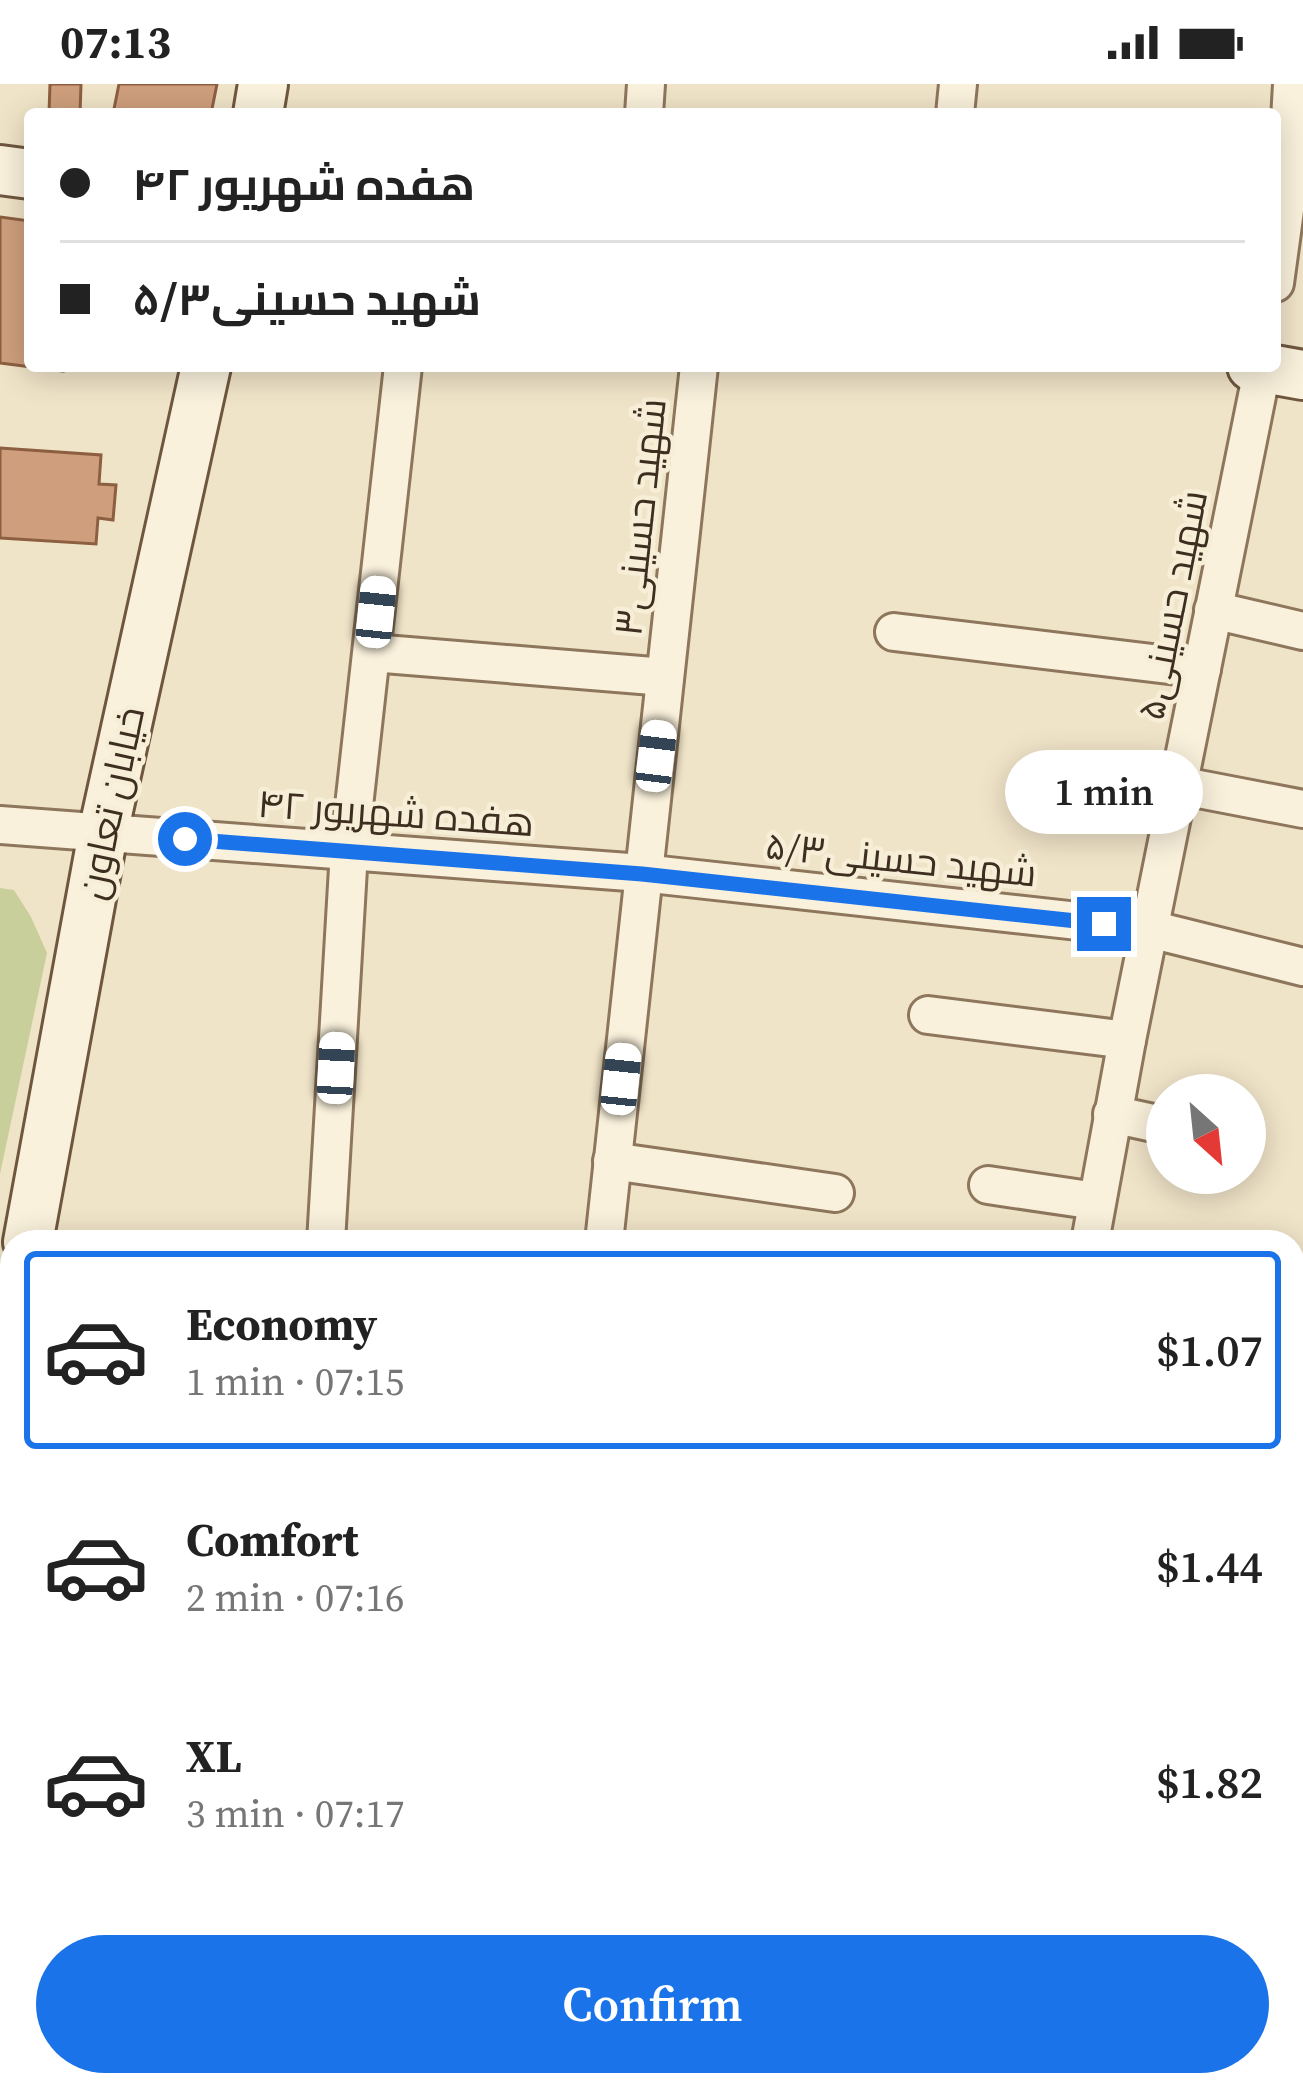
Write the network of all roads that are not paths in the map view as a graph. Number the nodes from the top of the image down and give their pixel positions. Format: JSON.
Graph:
{"nodes":[{"id":1,"x":1292,"y":84,"type":"edge"},
{"id":2,"x":1281,"y":199,"type":"edge"},
{"id":3,"x":205,"y":372,"type":"edge"},
{"id":4,"x":403,"y":372,"type":"edge"},
{"id":5,"x":698,"y":372,"type":"edge"},
{"id":6,"x":1262,"y":372,"type":"edge"},
{"id":7,"x":1214,"y":610,"type":"junction"},
{"id":8,"x":1303,"y":631,"type":"edge"},
{"id":9,"x":894,"y":632,"type":"dead end"},
{"id":10,"x":372,"y":653,"type":"junction"},
{"id":11,"x":1202,"y":669,"type":"junction"},
{"id":12,"x":665,"y":677,"type":"junction"},
{"id":13,"x":1178,"y":785,"type":"junction"},
{"id":14,"x":1303,"y":809,"type":"edge"},
{"id":15,"x":0,"y":825,"type":"edge"},
{"id":16,"x":103,"y":833,"type":"junction"},
{"id":17,"x":349,"y":851,"type":"junction"},
{"id":18,"x":642,"y":874,"type":"junction"},
{"id":19,"x":1150,"y":929,"type":"junction"},
{"id":20,"x":1303,"y":967,"type":"edge"},
{"id":21,"x":928,"y":1015,"type":"dead end"},
{"id":22,"x":1127,"y":1040,"type":"junction"},
{"id":23,"x":1112,"y":1114,"type":"junction"},
{"id":24,"x":1146,"y":1121,"type":"edge"},
{"id":25,"x":613,"y":1161,"type":"junction"},
{"id":26,"x":988,"y":1185,"type":"dead end"},
{"id":27,"x":835,"y":1193,"type":"dead end"},
{"id":28,"x":1096,"y":1201,"type":"junction"},
{"id":29,"x":30,"y":1230,"type":"edge"},
{"id":30,"x":327,"y":1230,"type":"edge"},
{"id":31,"x":605,"y":1230,"type":"edge"},
{"id":32,"x":1092,"y":1230,"type":"edge"}],
"edges":[{"from":1,"to":2,"type":"street"},
{"from":3,"to":16,"type":"street","name":"خیابان تعاون"},
{"from":4,"to":10,"type":"street"},
{"from":5,"to":12,"type":"street","name":"شهید حسینی۳"},
{"from":6,"to":7,"type":"street","name":"شهید حسینی۵"},
{"from":7,"to":8,"type":"street"},
{"from":7,"to":11,"type":"street","name":"شهید حسینی۵"},
{"from":9,"to":11,"type":"street"},
{"from":10,"to":12,"type":"street"},
{"from":10,"to":17,"type":"street"},
{"from":11,"to":13,"type":"street","name":"شهید حسینی۵"},
{"from":12,"to":18,"type":"street","name":"شهید حسینی۳"},
{"from":13,"to":14,"type":"street"},
{"from":13,"to":19,"type":"street","name":"شهید حسینی۵"},
{"from":15,"to":16,"type":"street","name":"هفده شهریور ۴۲"},
{"from":16,"to":17,"type":"street","name":"هفده شهریور ۴۲"},
{"from":16,"to":29,"type":"street","name":"خیابان تعاون"},
{"from":17,"to":18,"type":"street","name":"هفده شهریور ۴۲"},
{"from":17,"to":30,"type":"street"},
{"from":18,"to":19,"type":"street","name":"شهید حسینی۵/۳"},
{"from":18,"to":25,"type":"street","name":"شهید حسینی۳"},
{"from":19,"to":20,"type":"street","name":"شهید حسینی۵/۳"},
{"from":19,"to":22,"type":"street","name":"شهید حسینی۵"},
{"from":21,"to":22,"type":"street"},
{"from":22,"to":23,"type":"street","name":"شهید حسینی۵"},
{"from":23,"to":24,"type":"street"},
{"from":23,"to":28,"type":"street","name":"شهید حسینی۵"},
{"from":25,"to":27,"type":"street"},
{"from":25,"to":31,"type":"street","name":"شهید حسینی۳"},
{"from":26,"to":28,"type":"street"},
{"from":28,"to":32,"type":"street","name":"شهید حسینی۵"}]}
